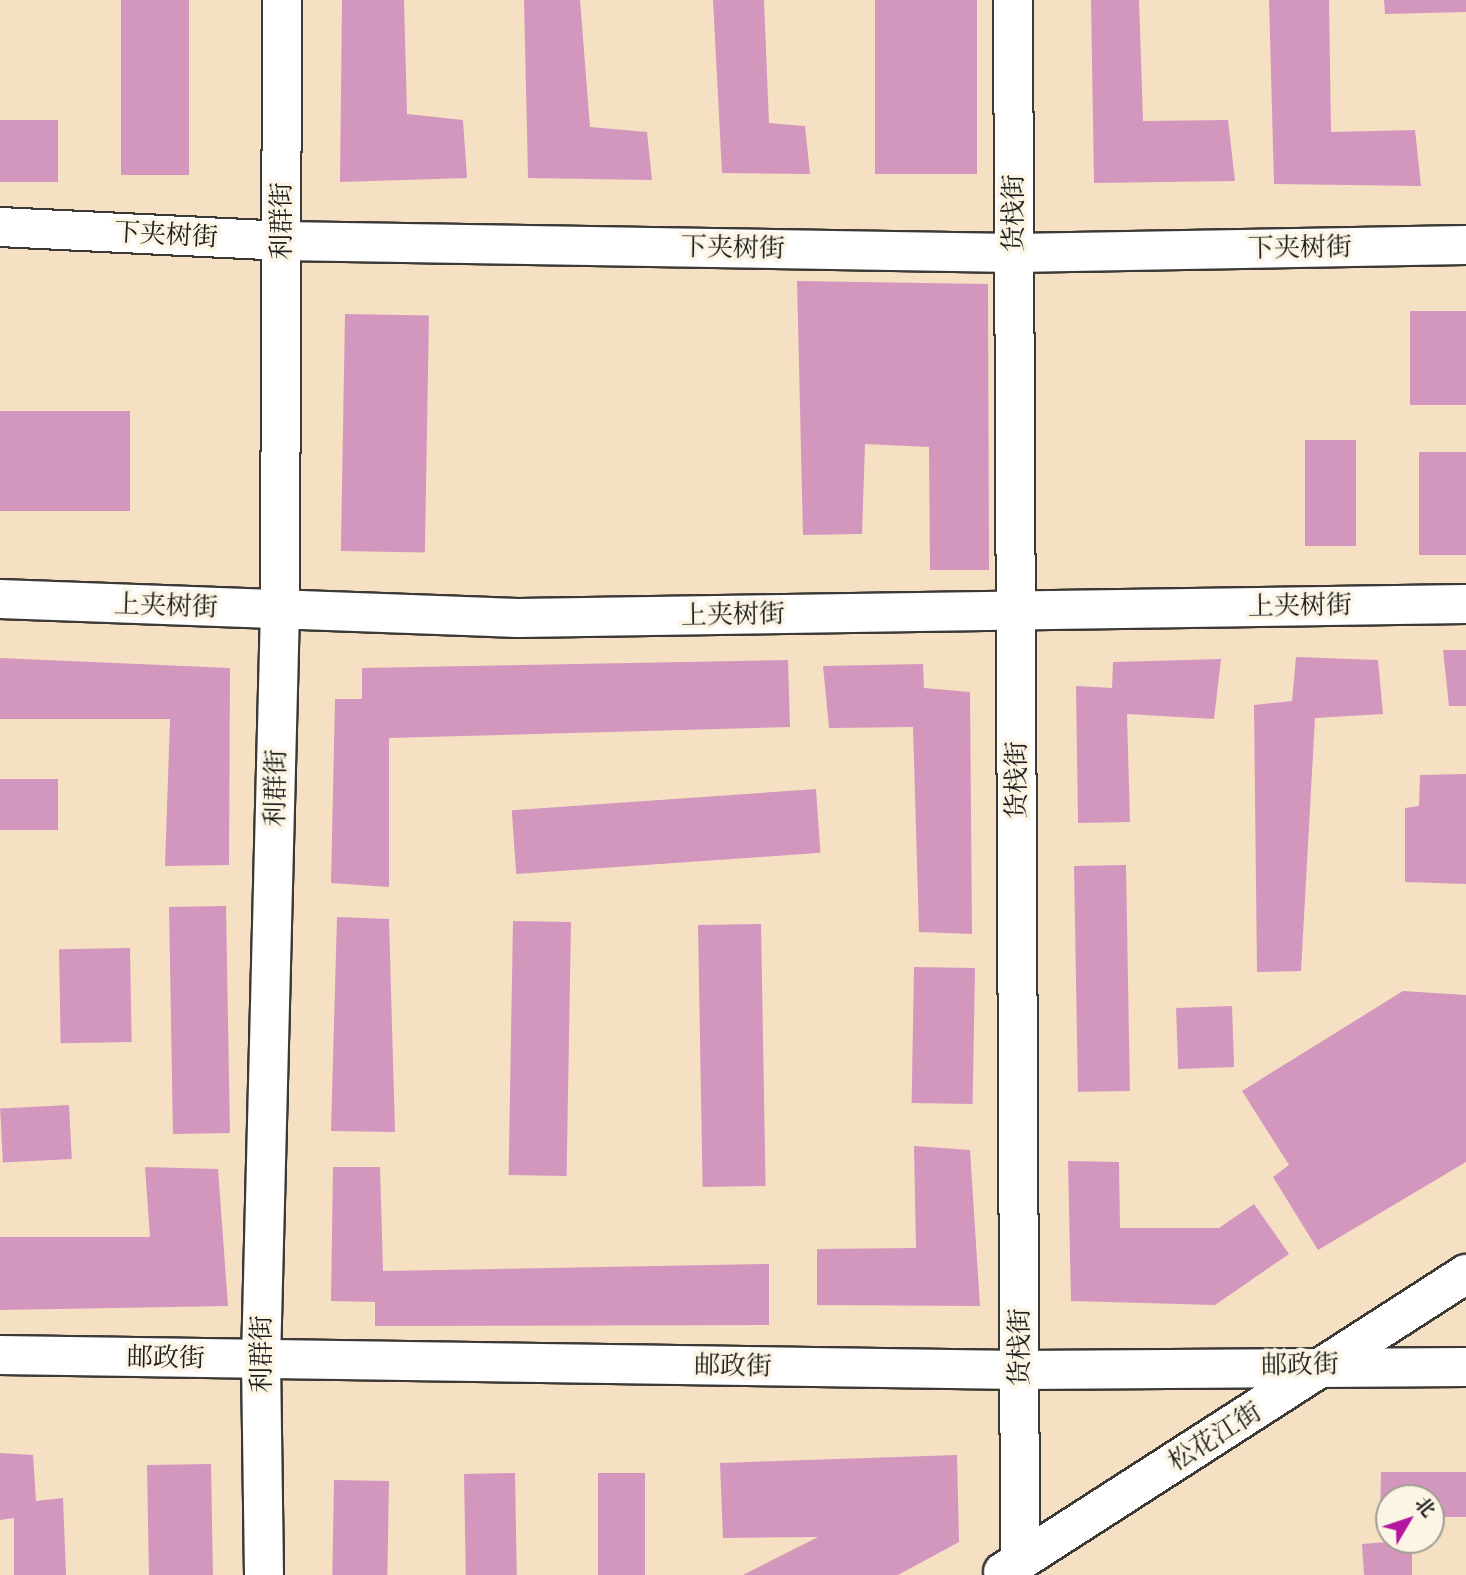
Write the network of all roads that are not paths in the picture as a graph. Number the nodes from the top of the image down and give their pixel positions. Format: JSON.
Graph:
{"nodes":[{"id":1,"x":282,"y":0,"type":"edge"},
{"id":2,"x":1013,"y":0,"type":"edge"},
{"id":3,"x":0,"y":227,"type":"edge"},
{"id":4,"x":282,"y":241,"type":"junction"},
{"id":5,"x":1466,"y":245,"type":"edge"},
{"id":6,"x":1014,"y":253,"type":"junction"},
{"id":7,"x":0,"y":599,"type":"edge"},
{"id":8,"x":1466,"y":604,"type":"edge"},
{"id":9,"x":280,"y":610,"type":"junction"},
{"id":10,"x":1016,"y":611,"type":"junction"},
{"id":11,"x":1466,"y":1274,"type":"edge"},
{"id":12,"x":0,"y":1354,"type":"edge"},
{"id":13,"x":261,"y":1360,"type":"junction"},
{"id":14,"x":1330,"y":1364,"type":"junction"},
{"id":15,"x":1466,"y":1367,"type":"edge"},
{"id":16,"x":1020,"y":1370,"type":"junction"},
{"id":17,"x":1009,"y":1568,"type":"edge"},
{"id":18,"x":264,"y":1575,"type":"edge"}],
"edges":[{"from":1,"to":4,"type":"street","name":"利群街"},
{"from":2,"to":6,"type":"street","name":"货栈街"},
{"from":3,"to":4,"type":"street","name":"下夹树街"},
{"from":4,"to":6,"type":"street","name":"下夹树街"},
{"from":4,"to":9,"type":"street","name":"利群街"},
{"from":5,"to":6,"type":"street","name":"下夹树街"},
{"from":6,"to":10,"type":"street","name":"货栈街"},
{"from":7,"to":9,"type":"street","name":"上夹树街"},
{"from":8,"to":10,"type":"street","name":"上夹树街"},
{"from":9,"to":10,"type":"street","name":"上夹树街"},
{"from":9,"to":13,"type":"street","name":"利群街"},
{"from":10,"to":16,"type":"street","name":"货栈街"},
{"from":11,"to":14,"type":"street","name":"松花江街"},
{"from":12,"to":13,"type":"street","name":"邮政街"},
{"from":13,"to":16,"type":"street","name":"邮政街"},
{"from":13,"to":18,"type":"street","name":"利群街"},
{"from":14,"to":15,"type":"street","name":"邮政街"},
{"from":14,"to":16,"type":"street","name":"邮政街"},
{"from":14,"to":17,"type":"street","name":"松花江街"},
{"from":16,"to":17,"type":"street","name":"货栈街"}]}
